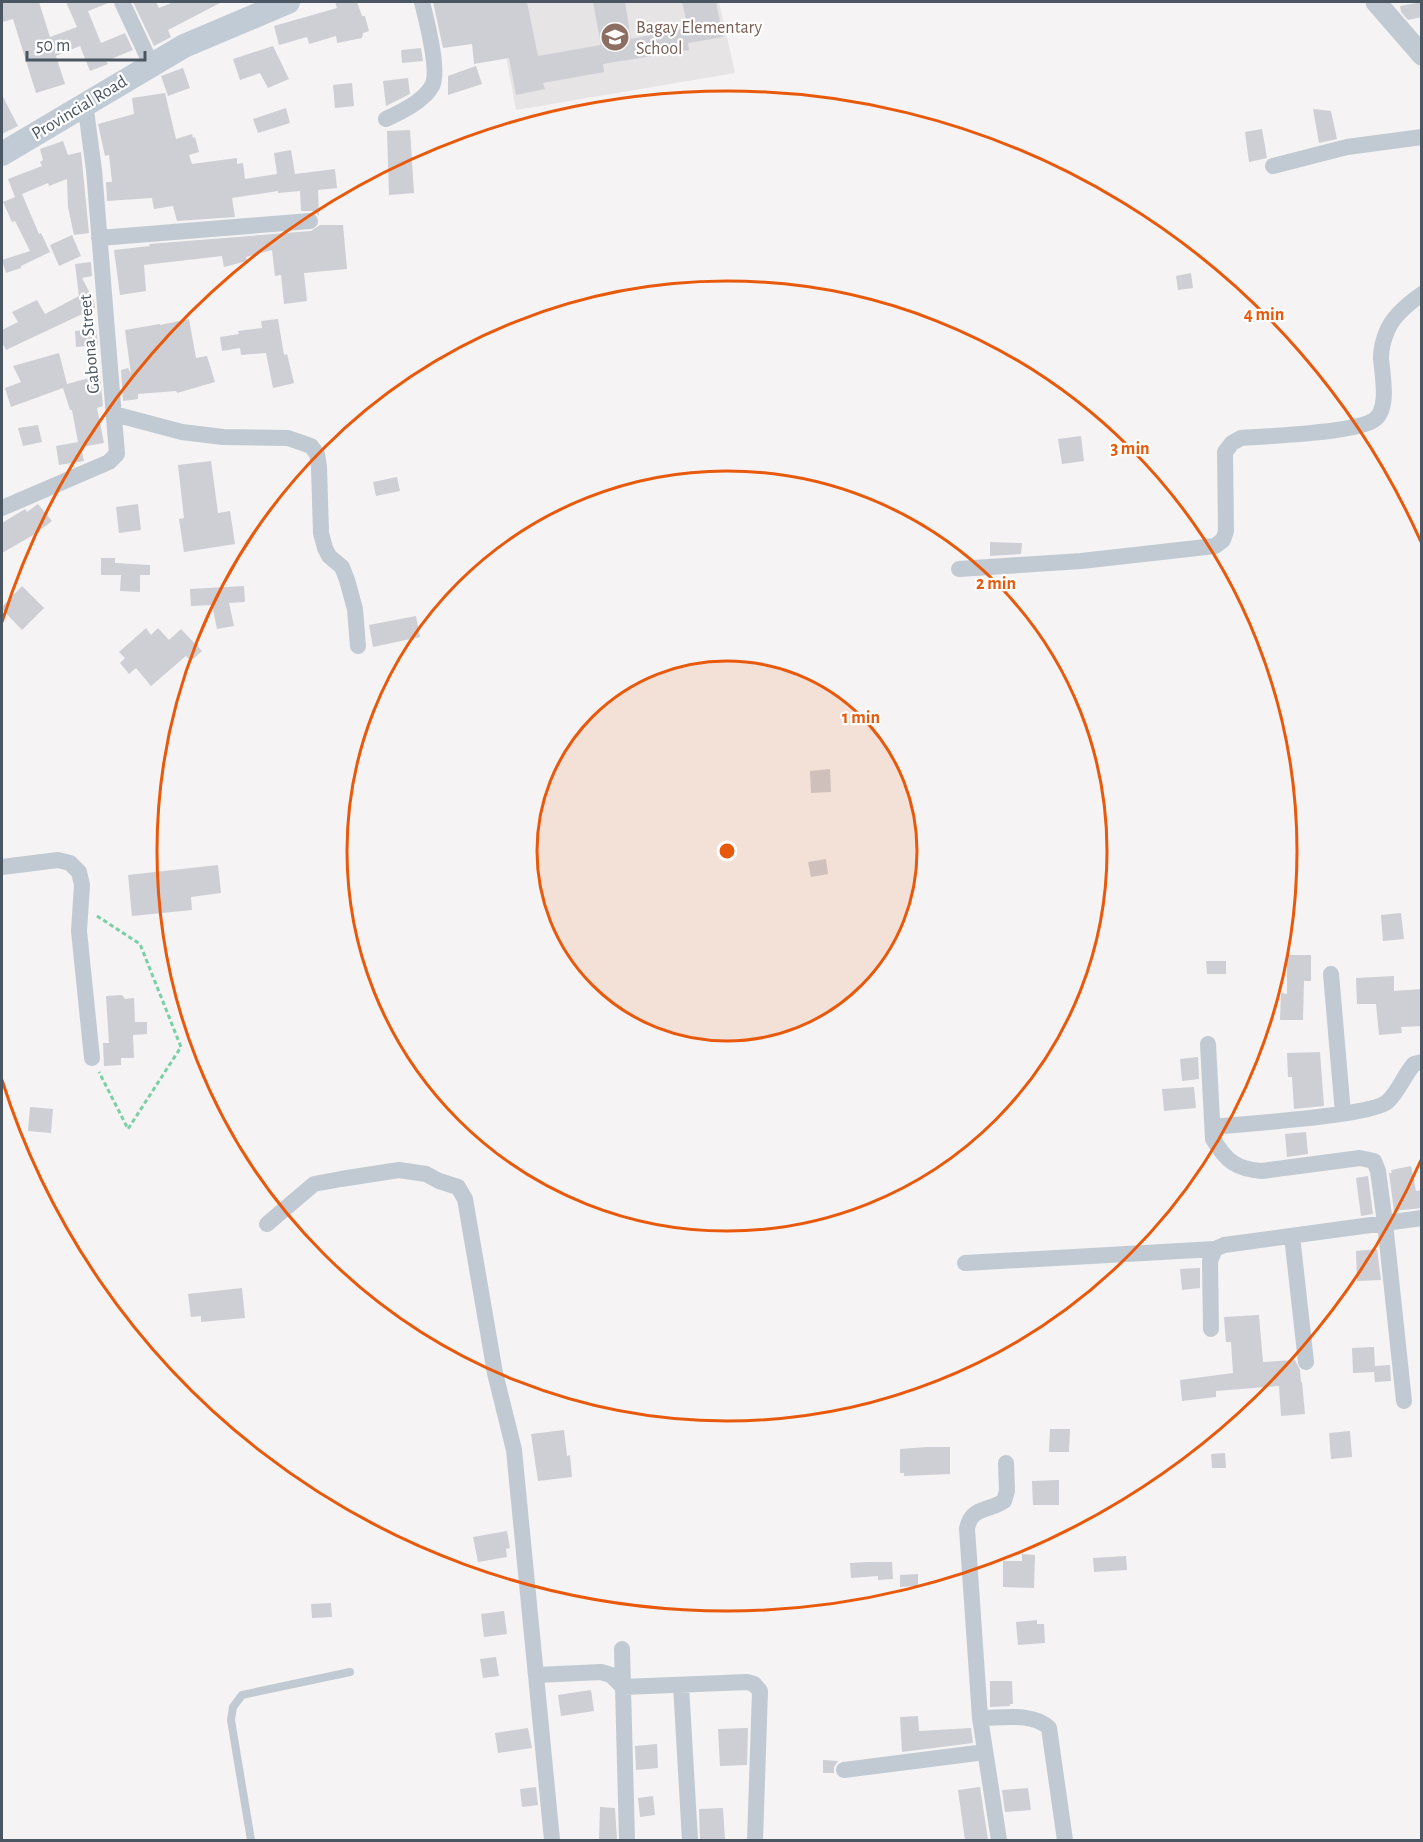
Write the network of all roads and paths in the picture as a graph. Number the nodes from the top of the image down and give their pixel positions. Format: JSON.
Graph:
{"nodes":[{"id":1,"x":122,"y":2,"type":"edge"},
{"id":2,"x":288,"y":2,"type":"edge"},
{"id":3,"x":422,"y":2,"type":"edge"},
{"id":4,"x":1376,"y":2,"type":"edge"},
{"id":5,"x":1422,"y":55,"type":"edge"},
{"id":6,"x":151,"y":64,"type":"junction"},
{"id":7,"x":85,"y":103,"type":"junction"},
{"id":8,"x":386,"y":119,"type":"dead end"},
{"id":9,"x":1422,"y":137,"type":"edge"},
{"id":10,"x":2,"y":154,"type":"edge"},
{"id":11,"x":1273,"y":166,"type":"dead end"},
{"id":12,"x":310,"y":221,"type":"dead end"},
{"id":13,"x":99,"y":238,"type":"junction"},
{"id":14,"x":1422,"y":294,"type":"edge"},
{"id":15,"x":114,"y":414,"type":"junction"},
{"id":16,"x":3,"y":506,"type":"edge"},
{"id":17,"x":959,"y":569,"type":"dead end"},
{"id":18,"x":358,"y":646,"type":"dead end"},
{"id":19,"x":2,"y":867,"type":"edge"},
{"id":20,"x":80,"y":905,"type":"junction"},
{"id":21,"x":1330,"y":974,"type":"dead end"},
{"id":22,"x":1208,"y":1044,"type":"dead end"},
{"id":23,"x":92,"y":1058,"type":"joint"},
{"id":24,"x":1422,"y":1062,"type":"edge"},
{"id":25,"x":1343,"y":1113,"type":"junction"},
{"id":26,"x":1213,"y":1126,"type":"junction"},
{"id":27,"x":1422,"y":1218,"type":"edge"},
{"id":28,"x":1385,"y":1223,"type":"junction"},
{"id":29,"x":267,"y":1224,"type":"dead end"},
{"id":30,"x":1292,"y":1236,"type":"junction"},
{"id":31,"x":1215,"y":1249,"type":"junction"},
{"id":32,"x":965,"y":1263,"type":"dead end"},
{"id":33,"x":1211,"y":1329,"type":"dead end"},
{"id":34,"x":1306,"y":1362,"type":"dead end"},
{"id":35,"x":1404,"y":1401,"type":"dead end"},
{"id":36,"x":1006,"y":1463,"type":"dead end"},
{"id":37,"x":622,"y":1649,"type":"dead end"},
{"id":38,"x":350,"y":1672,"type":"dead end"},
{"id":39,"x":536,"y":1675,"type":"junction"},
{"id":40,"x":681,"y":1685,"type":"junction"},
{"id":41,"x":623,"y":1687,"type":"junction"},
{"id":42,"x":980,"y":1718,"type":"junction"},
{"id":43,"x":985,"y":1752,"type":"junction"},
{"id":44,"x":844,"y":1770,"type":"dead end"},
{"id":45,"x":251,"y":1840,"type":"edge"},
{"id":46,"x":552,"y":1840,"type":"edge"},
{"id":47,"x":627,"y":1840,"type":"edge"},
{"id":48,"x":690,"y":1840,"type":"edge"},
{"id":49,"x":756,"y":1840,"type":"edge"},
{"id":50,"x":999,"y":1840,"type":"edge"},
{"id":51,"x":1065,"y":1840,"type":"edge"}],
"edges":[{"from":1,"to":6,"type":"street"},
{"from":2,"to":6,"type":"main road","name":"Provincial Road"},
{"from":3,"to":8,"type":"street"},
{"from":4,"to":5,"type":"street"},
{"from":6,"to":7,"type":"main road","name":"Provincial Road"},
{"from":7,"to":10,"type":"main road","name":"Provincial Road"},
{"from":7,"to":13,"type":"street","name":"Gabona Street"},
{"from":9,"to":11,"type":"street"},
{"from":12,"to":13,"type":"street"},
{"from":13,"to":15,"type":"street","name":"Gabona Street"},
{"from":14,"to":17,"type":"street"},
{"from":15,"to":16,"type":"street","name":"Gabona Street"},
{"from":15,"to":18,"type":"street"},
{"from":19,"to":20,"type":"street"},
{"from":20,"to":23,"type":"street"},
{"from":20,"to":23,"type":"path"},
{"from":21,"to":25,"type":"street"},
{"from":22,"to":26,"type":"street"},
{"from":24,"to":25,"type":"street"},
{"from":25,"to":26,"type":"street"},
{"from":26,"to":28,"type":"street"},
{"from":27,"to":28,"type":"street"},
{"from":28,"to":30,"type":"street"},
{"from":28,"to":35,"type":"street"},
{"from":29,"to":39,"type":"street"},
{"from":30,"to":31,"type":"street"},
{"from":30,"to":34,"type":"street"},
{"from":31,"to":32,"type":"street"},
{"from":31,"to":33,"type":"street"},
{"from":36,"to":42,"type":"street"},
{"from":37,"to":41,"type":"street"},
{"from":38,"to":45,"type":"lane"},
{"from":39,"to":41,"type":"street"},
{"from":39,"to":46,"type":"street"},
{"from":40,"to":41,"type":"street"},
{"from":40,"to":48,"type":"street"},
{"from":40,"to":49,"type":"street"},
{"from":41,"to":47,"type":"street"},
{"from":42,"to":43,"type":"street"},
{"from":42,"to":51,"type":"street"},
{"from":43,"to":44,"type":"street"},
{"from":43,"to":50,"type":"street"}]}
